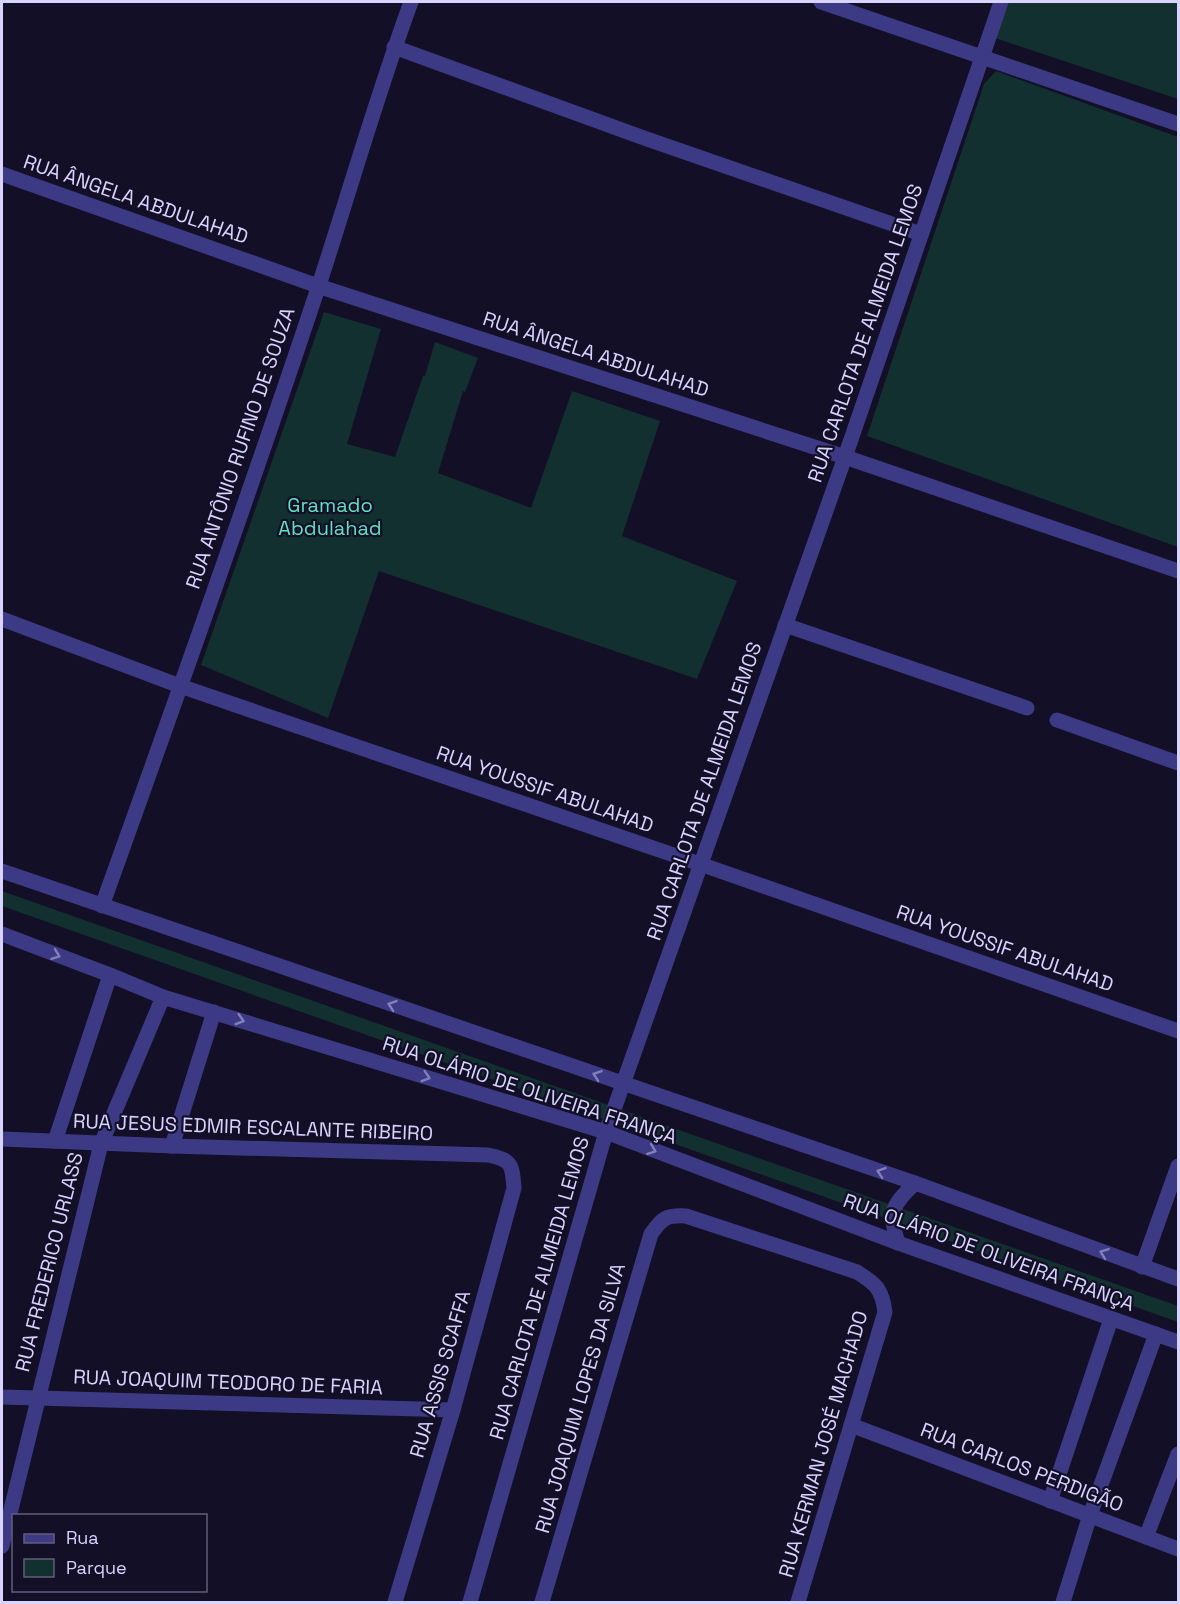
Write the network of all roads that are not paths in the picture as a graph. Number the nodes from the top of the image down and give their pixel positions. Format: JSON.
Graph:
{"nodes":[{"id":1,"x":411,"y":2,"type":"edge"},
{"id":2,"x":821,"y":2,"type":"edge"},
{"id":3,"x":1001,"y":2,"type":"edge"},
{"id":4,"x":394,"y":47,"type":"junction"},
{"id":5,"x":983,"y":56,"type":"junction"},
{"id":6,"x":1179,"y":124,"type":"edge"},
{"id":7,"x":2,"y":174,"type":"edge"},
{"id":8,"x":921,"y":234,"type":"junction"},
{"id":9,"x":318,"y":286,"type":"junction"},
{"id":10,"x":845,"y":457,"type":"junction"},
{"id":11,"x":1179,"y":572,"type":"edge"},
{"id":12,"x":2,"y":619,"type":"edge"},
{"id":13,"x":785,"y":625,"type":"junction"},
{"id":14,"x":180,"y":686,"type":"junction"},
{"id":15,"x":1027,"y":708,"type":"dead end"},
{"id":16,"x":1057,"y":720,"type":"dead end"},
{"id":17,"x":1179,"y":763,"type":"edge"},
{"id":18,"x":700,"y":864,"type":"junction"},
{"id":19,"x":2,"y":871,"type":"edge"},
{"id":20,"x":102,"y":906,"type":"junction"},
{"id":21,"x":2,"y":934,"type":"edge"},
{"id":22,"x":110,"y":975,"type":"junction"},
{"id":23,"x":163,"y":997,"type":"junction"},
{"id":24,"x":214,"y":1012,"type":"junction"},
{"id":25,"x":1179,"y":1031,"type":"edge"},
{"id":26,"x":624,"y":1084,"type":"junction"},
{"id":27,"x":606,"y":1132,"type":"junction"},
{"id":28,"x":2,"y":1139,"type":"edge"},
{"id":29,"x":55,"y":1141,"type":"junction"},
{"id":30,"x":101,"y":1144,"type":"junction"},
{"id":31,"x":172,"y":1146,"type":"junction"},
{"id":32,"x":504,"y":1158,"type":"joint"},
{"id":33,"x":1179,"y":1166,"type":"edge"},
{"id":34,"x":915,"y":1183,"type":"junction"},
{"id":35,"x":898,"y":1243,"type":"junction"},
{"id":36,"x":1142,"y":1267,"type":"junction"},
{"id":37,"x":1179,"y":1279,"type":"edge"},
{"id":38,"x":883,"y":1297,"type":"joint"},
{"id":39,"x":1111,"y":1319,"type":"junction"},
{"id":40,"x":1156,"y":1334,"type":"junction"},
{"id":41,"x":1179,"y":1342,"type":"edge"},
{"id":42,"x":2,"y":1396,"type":"edge"},
{"id":43,"x":37,"y":1398,"type":"junction"},
{"id":44,"x":453,"y":1410,"type":"junction"},
{"id":45,"x":851,"y":1425,"type":"junction"},
{"id":46,"x":1179,"y":1454,"type":"edge"},
{"id":47,"x":1050,"y":1501,"type":"junction"},
{"id":48,"x":1090,"y":1515,"type":"junction"},
{"id":49,"x":1146,"y":1537,"type":"junction"},
{"id":50,"x":2,"y":1546,"type":"edge"},
{"id":51,"x":1179,"y":1549,"type":"edge"},
{"id":52,"x":395,"y":1602,"type":"edge"},
{"id":53,"x":470,"y":1602,"type":"edge"},
{"id":54,"x":542,"y":1602,"type":"edge"},
{"id":55,"x":798,"y":1602,"type":"edge"},
{"id":56,"x":1063,"y":1602,"type":"edge"}],
"edges":[{"from":1,"to":4,"type":"street","name":"RUA ANTÔNIO RUFINO DE SOUZA"},
{"from":2,"to":5,"type":"street"},
{"from":3,"to":5,"type":"street","name":"RUA CARLOTA DE ALMEIDA LEMOS"},
{"from":4,"to":8,"type":"street"},
{"from":4,"to":9,"type":"street","name":"RUA ANTÔNIO RUFINO DE SOUZA"},
{"from":5,"to":6,"type":"street"},
{"from":5,"to":8,"type":"street","name":"RUA CARLOTA DE ALMEIDA LEMOS"},
{"from":7,"to":9,"type":"street","name":"RUA ÂNGELA ABDULAHAD"},
{"from":8,"to":10,"type":"street","name":"RUA CARLOTA DE ALMEIDA LEMOS"},
{"from":9,"to":10,"type":"street","name":"RUA ÂNGELA ABDULAHAD"},
{"from":9,"to":14,"type":"street","name":"RUA ANTÔNIO RUFINO DE SOUZA"},
{"from":10,"to":11,"type":"street","name":"RUA ÂNGELA ABDULAHAD"},
{"from":10,"to":13,"type":"street","name":"RUA CARLOTA DE ALMEIDA LEMOS"},
{"from":12,"to":14,"type":"street","name":"RUA YOUSSIF ABULAHAD"},
{"from":13,"to":15,"type":"street"},
{"from":13,"to":18,"type":"street","name":"RUA CARLOTA DE ALMEIDA LEMOS"},
{"from":14,"to":18,"type":"street","name":"RUA YOUSSIF ABULAHAD"},
{"from":14,"to":20,"type":"street","name":"RUA ANTÔNIO RUFINO DE SOUZA"},
{"from":16,"to":17,"type":"street"},
{"from":18,"to":25,"type":"street","name":"RUA YOUSSIF ABULAHAD"},
{"from":18,"to":26,"type":"street","name":"RUA CARLOTA DE ALMEIDA LEMOS"},
{"from":19,"to":20,"type":"street","name":"RUA OLÁRIO DE OLIVEIRA FRANÇA"},
{"from":26,"to":20,"type":"street","name":"RUA OLÁRIO DE OLIVEIRA FRANÇA","one_way":true},
{"from":21,"to":22,"type":"street","name":"RUA OLÁRIO DE OLIVEIRA FRANÇA","one_way":true},
{"from":22,"to":23,"type":"street","name":"RUA OLÁRIO DE OLIVEIRA FRANÇA"},
{"from":22,"to":29,"type":"street"},
{"from":23,"to":24,"type":"street","name":"RUA OLÁRIO DE OLIVEIRA FRANÇA"},
{"from":23,"to":30,"type":"street","name":"RUA FREDERICO URLASS"},
{"from":24,"to":27,"type":"street","name":"RUA OLÁRIO DE OLIVEIRA FRANÇA","one_way":true},
{"from":24,"to":31,"type":"street"},
{"from":26,"to":27,"type":"street","name":"RUA CARLOTA DE ALMEIDA LEMOS"},
{"from":34,"to":26,"type":"street","name":"RUA OLÁRIO DE OLIVEIRA FRANÇA","one_way":true},
{"from":27,"to":35,"type":"street","name":"RUA OLÁRIO DE OLIVEIRA FRANÇA","one_way":true},
{"from":27,"to":53,"type":"street","name":"RUA CARLOTA DE ALMEIDA LEMOS"},
{"from":28,"to":29,"type":"street","name":"RUA JESUS EDMIR ESCALANTE RIBEIRO"},
{"from":29,"to":30,"type":"street","name":"RUA JESUS EDMIR ESCALANTE RIBEIRO"},
{"from":30,"to":31,"type":"street","name":"RUA JESUS EDMIR ESCALANTE RIBEIRO"},
{"from":30,"to":43,"type":"street","name":"RUA FREDERICO URLASS"},
{"from":31,"to":32,"type":"street","name":"RUA JESUS EDMIR ESCALANTE RIBEIRO"},
{"from":32,"to":44,"type":"street","name":"RUA ASSIS SCAFFA"},
{"from":33,"to":36,"type":"street"},
{"from":34,"to":35,"type":"street"},
{"from":36,"to":34,"type":"street","name":"RUA OLÁRIO DE OLIVEIRA FRANÇA","one_way":true},
{"from":35,"to":39,"type":"street","name":"RUA OLÁRIO DE OLIVEIRA FRANÇA"},
{"from":36,"to":37,"type":"street","name":"RUA OLÁRIO DE OLIVEIRA FRANÇA"},
{"from":38,"to":45,"type":"street","name":"RUA KERMAN JOSÉ MACHADO"},
{"from":38,"to":54,"type":"street","name":"RUA JOAQUIM LOPES DA SILVA"},
{"from":39,"to":40,"type":"street","name":"RUA OLÁRIO DE OLIVEIRA FRANÇA"},
{"from":39,"to":47,"type":"street"},
{"from":40,"to":41,"type":"street","name":"RUA OLÁRIO DE OLIVEIRA FRANÇA"},
{"from":40,"to":48,"type":"street"},
{"from":42,"to":43,"type":"street","name":"RUA JOAQUIM TEODORO DE FARIA"},
{"from":43,"to":44,"type":"street","name":"RUA JOAQUIM TEODORO DE FARIA"},
{"from":43,"to":50,"type":"street","name":"RUA FREDERICO URLASS"},
{"from":44,"to":52,"type":"street","name":"RUA ASSIS SCAFFA"},
{"from":45,"to":47,"type":"street","name":"RUA CARLOS PERDIGÃO"},
{"from":45,"to":55,"type":"street","name":"RUA KERMAN JOSÉ MACHADO"},
{"from":46,"to":49,"type":"street"},
{"from":47,"to":48,"type":"street","name":"RUA CARLOS PERDIGÃO"},
{"from":48,"to":49,"type":"street","name":"RUA CARLOS PERDIGÃO"},
{"from":48,"to":56,"type":"street"},
{"from":49,"to":51,"type":"street","name":"RUA CARLOS PERDIGÃO"}]}
